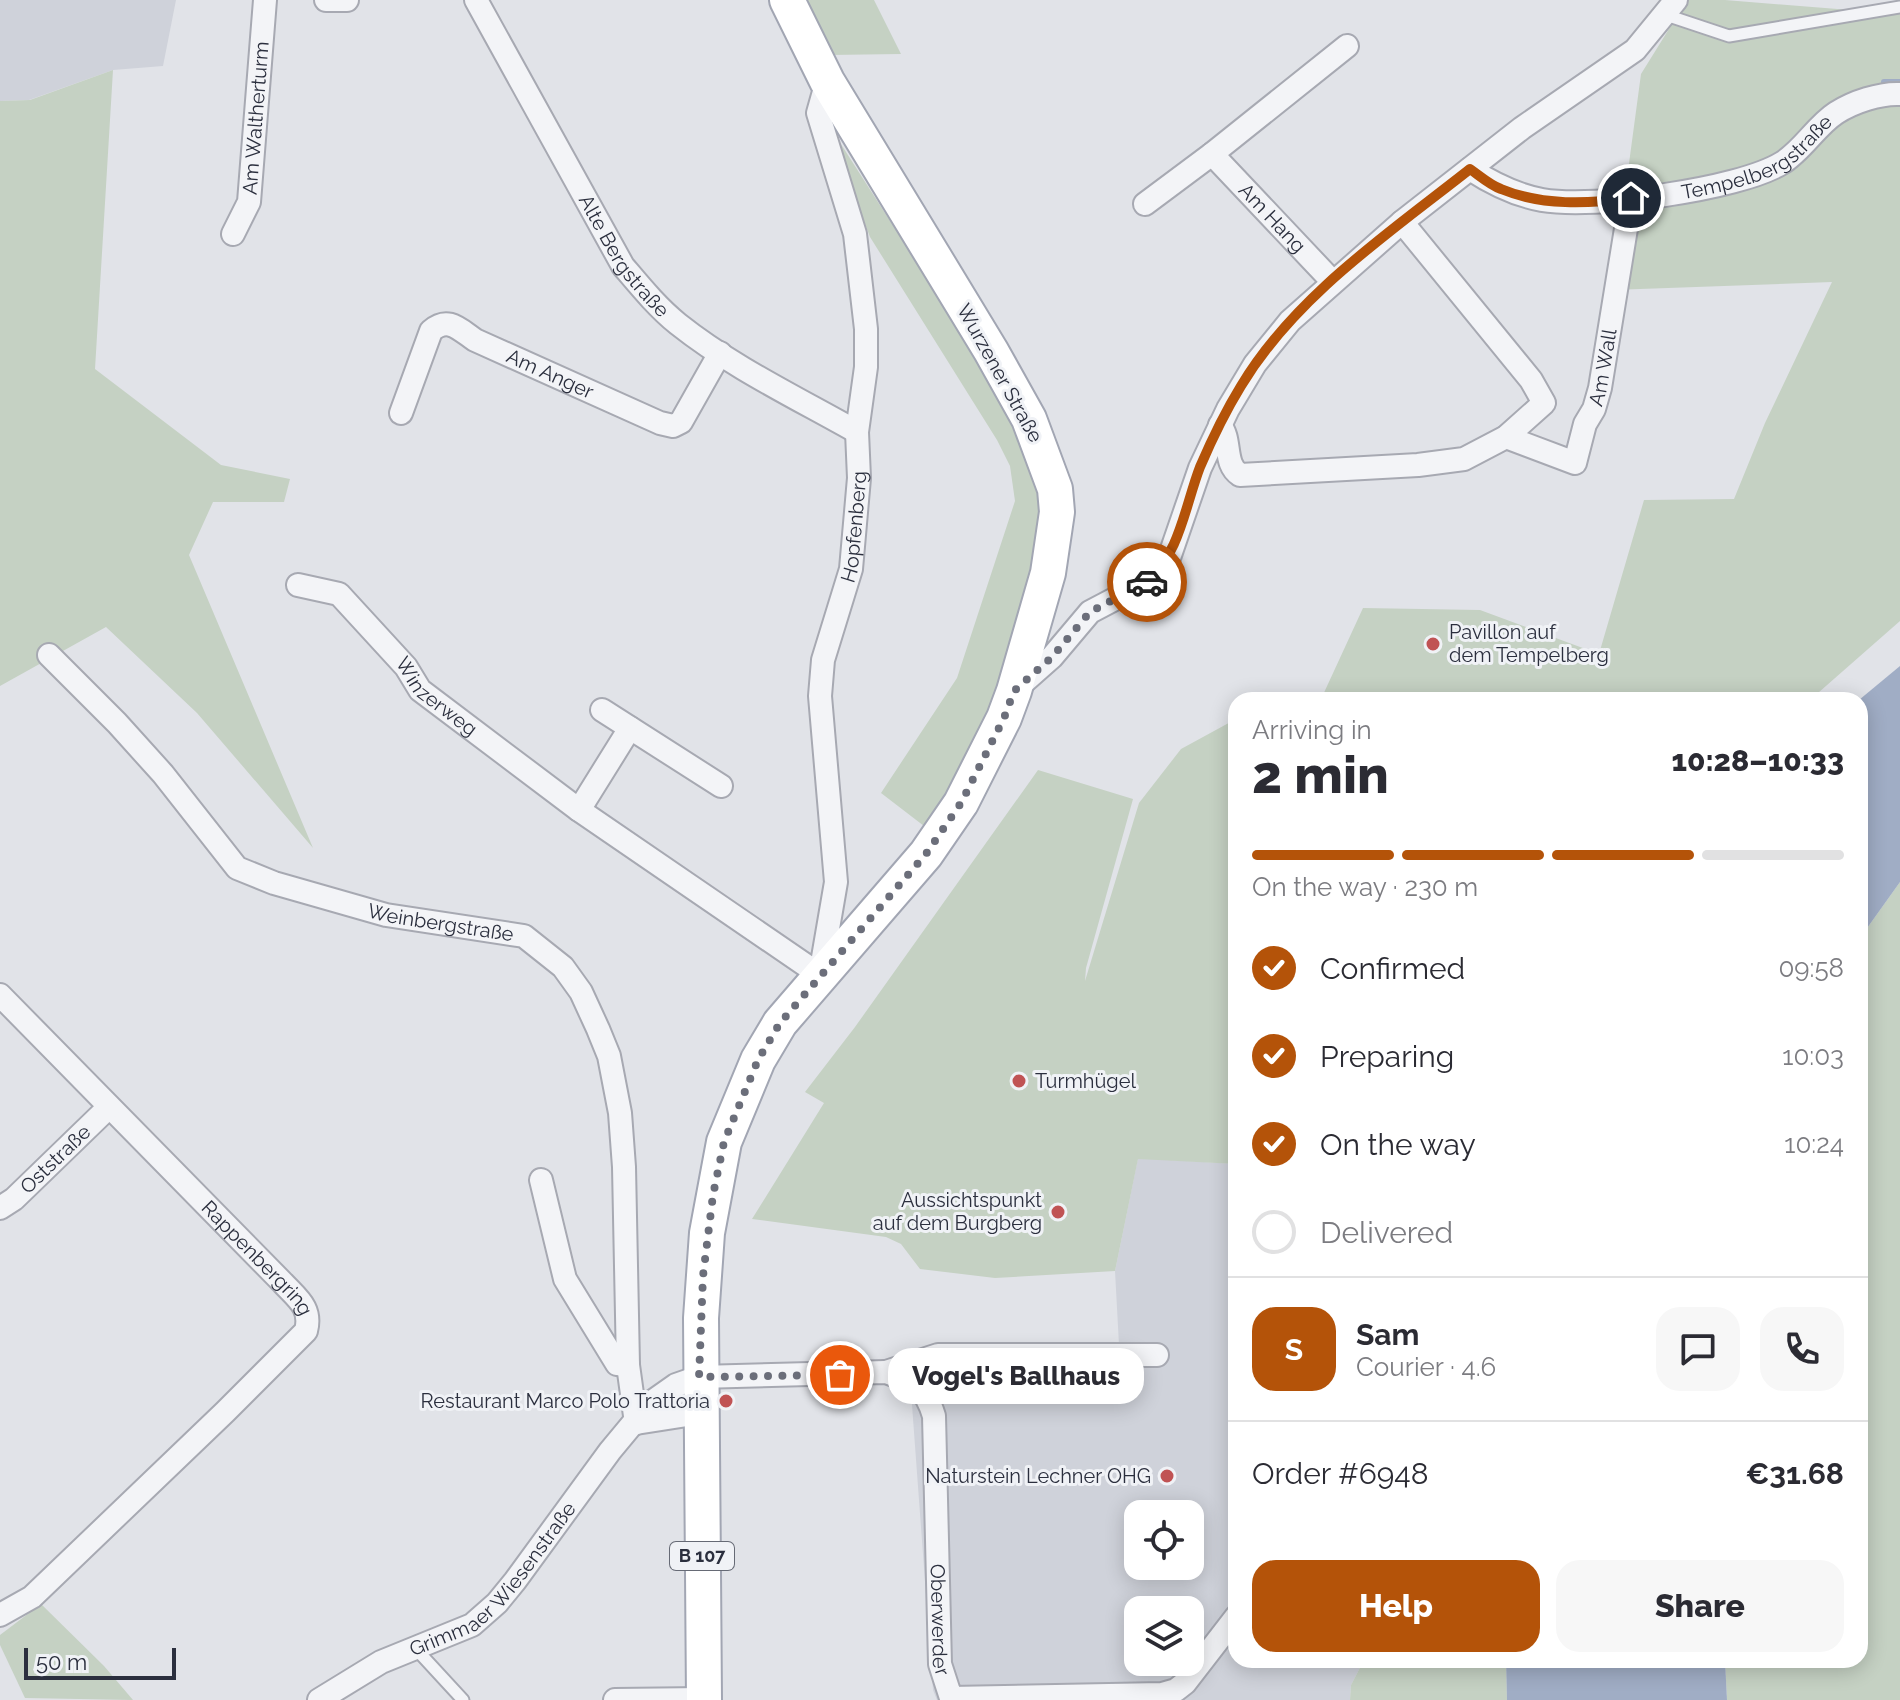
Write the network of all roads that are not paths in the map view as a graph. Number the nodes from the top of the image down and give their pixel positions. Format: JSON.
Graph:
{"nodes":[{"id":1,"x":265,"y":0,"type":"edge"},
{"id":2,"x":326,"y":0,"type":"edge"},
{"id":3,"x":347,"y":0,"type":"edge"},
{"id":4,"x":476,"y":0,"type":"edge"},
{"id":5,"x":787,"y":0,"type":"edge"},
{"id":6,"x":1671,"y":7,"type":"edge"},
{"id":7,"x":1900,"y":7,"type":"edge"},
{"id":8,"x":1347,"y":46,"type":"dead end"},
{"id":9,"x":827,"y":81,"type":"junction"},
{"id":10,"x":1900,"y":94,"type":"edge"},
{"id":11,"x":1212,"y":154,"type":"junction"},
{"id":12,"x":1470,"y":169,"type":"junction"},
{"id":13,"x":1631,"y":198,"type":"junction"},
{"id":14,"x":1145,"y":204,"type":"dead end"},
{"id":15,"x":1402,"y":222,"type":"junction"},
{"id":16,"x":233,"y":234,"type":"dead end"},
{"id":17,"x":1332,"y":281,"type":"junction"},
{"id":18,"x":720,"y":353,"type":"junction"},
{"id":19,"x":401,"y":413,"type":"dead end"},
{"id":20,"x":1220,"y":425,"type":"junction"},
{"id":21,"x":857,"y":432,"type":"junction"},
{"id":22,"x":1506,"y":437,"type":"junction"},
{"id":23,"x":298,"y":585,"type":"dead end"},
{"id":24,"x":49,"y":655,"type":"dead end"},
{"id":25,"x":1014,"y":691,"type":"junction"},
{"id":26,"x":602,"y":710,"type":"dead end"},
{"id":27,"x":630,"y":728,"type":"junction"},
{"id":28,"x":721,"y":786,"type":"dead end"},
{"id":29,"x":579,"y":810,"type":"junction"},
{"id":30,"x":820,"y":975,"type":"junction"},
{"id":31,"x":0,"y":995,"type":"edge"},
{"id":32,"x":109,"y":1107,"type":"junction"},
{"id":33,"x":541,"y":1180,"type":"dead end"},
{"id":34,"x":0,"y":1208,"type":"edge"},
{"id":35,"x":1157,"y":1355,"type":"dead end"},
{"id":36,"x":628,"y":1365,"type":"junction"},
{"id":37,"x":886,"y":1372,"type":"junction"},
{"id":38,"x":699,"y":1377,"type":"junction"},
{"id":39,"x":700,"y":1413,"type":"junction"},
{"id":40,"x":636,"y":1423,"type":"junction"},
{"id":41,"x":0,"y":1615,"type":"edge"},
{"id":42,"x":1228,"y":1627,"type":"edge"},
{"id":43,"x":416,"y":1649,"type":"junction"},
{"id":44,"x":1143,"y":1697,"type":"edge"},
{"id":45,"x":951,"y":1699,"type":"edge"},
{"id":46,"x":319,"y":1700,"type":"edge"},
{"id":47,"x":463,"y":1700,"type":"edge"},
{"id":48,"x":615,"y":1700,"type":"edge"},
{"id":49,"x":704,"y":1700,"type":"edge"}],
"edges":[{"from":1,"to":16,"type":"street","name":"Am Waltherturm"},
{"from":2,"to":3,"type":"street"},
{"from":4,"to":18,"type":"street","name":"Alte Bergstraße"},
{"from":5,"to":9,"type":"main road","name":"Wurzener Straße","number":"B 107"},
{"from":6,"to":7,"type":"lane"},
{"from":6,"to":12,"type":"street"},
{"from":8,"to":11,"type":"street"},
{"from":9,"to":21,"type":"street","name":"Hopfenberg"},
{"from":9,"to":25,"type":"main road","name":"Wurzener Straße","number":"B 107"},
{"from":10,"to":13,"type":"street","name":"Tempelbergstraße"},
{"from":11,"to":14,"type":"street"},
{"from":11,"to":17,"type":"street","name":"Am Hang"},
{"from":12,"to":13,"type":"street","name":"Tempelbergstraße"},
{"from":12,"to":15,"type":"street"},
{"from":13,"to":22,"type":"street","name":"Am Wall"},
{"from":15,"to":17,"type":"street"},
{"from":15,"to":22,"type":"street"},
{"from":17,"to":20,"type":"street"},
{"from":18,"to":19,"type":"street","name":"Am Anger"},
{"from":18,"to":21,"type":"street","name":"Alte Bergstraße"},
{"from":20,"to":22,"type":"street"},
{"from":20,"to":25,"type":"street"},
{"from":21,"to":30,"type":"street","name":"Hopfenberg"},
{"from":23,"to":29,"type":"street","name":"Winzerweg"},
{"from":24,"to":36,"type":"street","name":"Weinbergstraße"},
{"from":25,"to":30,"type":"main road","name":"Wurzener Straße","number":"B 107"},
{"from":26,"to":27,"type":"street"},
{"from":27,"to":28,"type":"street"},
{"from":27,"to":29,"type":"street"},
{"from":29,"to":30,"type":"street","name":"Winzerweg"},
{"from":30,"to":38,"type":"main road","name":"Wurzener Straße","number":"B 107"},
{"from":31,"to":32,"type":"street","name":"Rappenbergring"},
{"from":32,"to":34,"type":"street","name":"Oststraße"},
{"from":32,"to":41,"type":"street","name":"Rappenbergring"},
{"from":33,"to":36,"type":"street"},
{"from":35,"to":37,"type":"street","name":"Oberwerder"},
{"from":36,"to":40,"type":"street","name":"Weinbergstraße"},
{"from":37,"to":38,"type":"street","name":"Oberwerder"},
{"from":37,"to":45,"type":"street","name":"Oberwerder"},
{"from":38,"to":39,"type":"main road","name":"Wurzener Straße","number":"B 107"},
{"from":38,"to":40,"type":"street","name":"Grimmaer Wiesenstraße"},
{"from":39,"to":40,"type":"street"},
{"from":39,"to":49,"type":"main road","name":"Wurzener Straße","number":"B 107"},
{"from":40,"to":43,"type":"street","name":"Grimmaer Wiesenstraße"},
{"from":42,"to":44,"type":"street","name":"Oberwerder"},
{"from":43,"to":46,"type":"street","name":"Grimmaer Wiesenstraße"},
{"from":43,"to":47,"type":"lane"},
{"from":44,"to":45,"type":"street","name":"Oberwerder"},
{"from":48,"to":49,"type":"street"}]}
